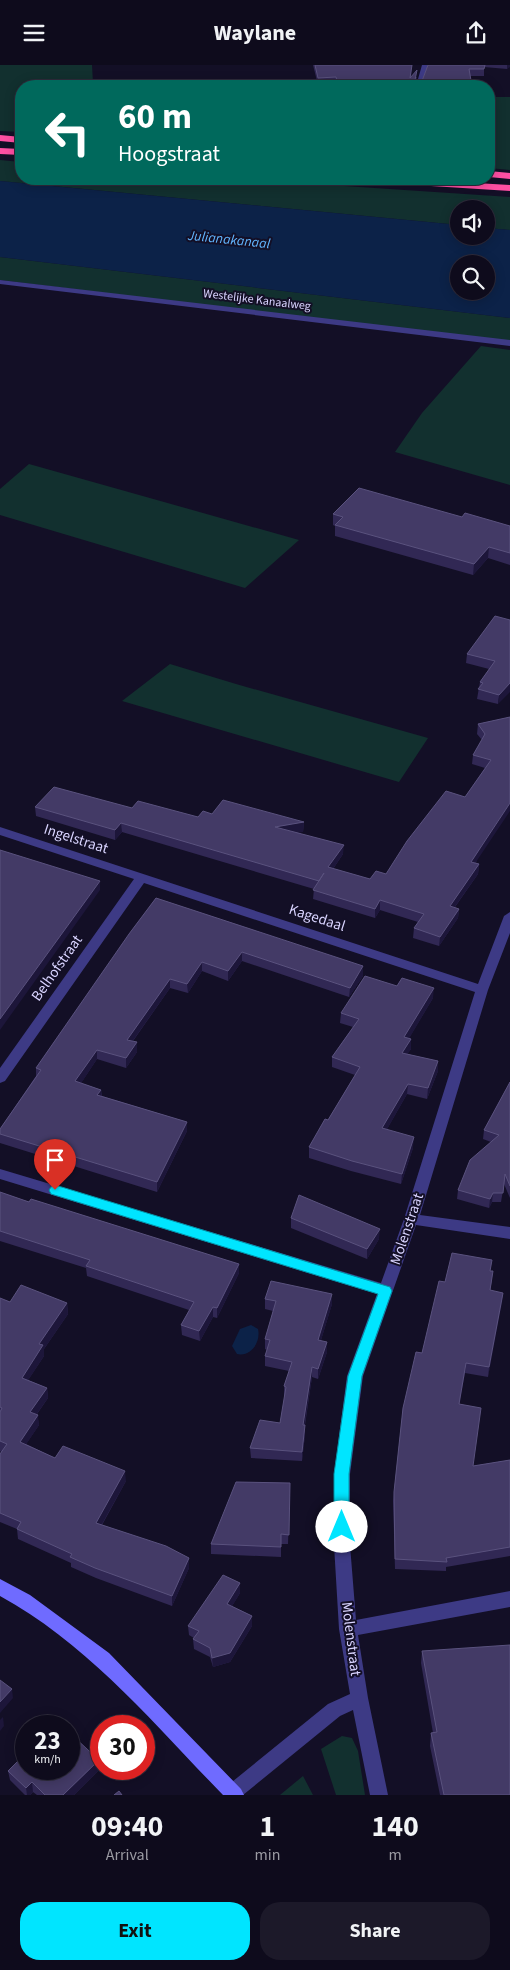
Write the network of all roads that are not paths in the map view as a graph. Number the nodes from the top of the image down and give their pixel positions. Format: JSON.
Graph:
{"nodes":[{"id":1,"x":426,"y":65,"type":"edge"},
{"id":2,"x":421,"y":80,"type":"edge"},
{"id":3,"x":0,"y":139,"type":"edge"},
{"id":4,"x":15,"y":140,"type":"edge"},
{"id":5,"x":0,"y":151,"type":"edge"},
{"id":6,"x":15,"y":152,"type":"edge"},
{"id":7,"x":495,"y":175,"type":"edge"},
{"id":8,"x":510,"y":176,"type":"edge"},
{"id":9,"x":463,"y":185,"type":"edge"},
{"id":10,"x":510,"y":188,"type":"edge"},
{"id":11,"x":0,"y":281,"type":"edge"},
{"id":12,"x":510,"y":343,"type":"edge"},
{"id":13,"x":0,"y":831,"type":"edge"},
{"id":14,"x":141,"y":878,"type":"junction"},
{"id":15,"x":510,"y":916,"type":"edge"},
{"id":16,"x":482,"y":990,"type":"junction"},
{"id":17,"x":0,"y":1077,"type":"edge"},
{"id":18,"x":0,"y":1173,"type":"edge"},
{"id":19,"x":411,"y":1219,"type":"junction"},
{"id":20,"x":510,"y":1233,"type":"edge"},
{"id":21,"x":386,"y":1291,"type":"junction"},
{"id":22,"x":0,"y":1587,"type":"edge"},
{"id":23,"x":510,"y":1599,"type":"edge"},
{"id":24,"x":348,"y":1629,"type":"junction"},
{"id":25,"x":359,"y":1698,"type":"junction"},
{"id":26,"x":234,"y":1794,"type":"edge"},
{"id":27,"x":379,"y":1795,"type":"edge"}],
"edges":[{"from":1,"to":2,"type":"street"},
{"from":3,"to":4,"type":"highway"},
{"from":5,"to":6,"type":"highway"},
{"from":7,"to":8,"type":"highway"},
{"from":9,"to":10,"type":"highway"},
{"from":11,"to":12,"type":"street","name":"Westelijke Kanaalweg"},
{"from":13,"to":14,"type":"street","name":"Ingelstraat"},
{"from":14,"to":16,"type":"street","name":"Kagedaal"},
{"from":14,"to":17,"type":"street","name":"Belhofstraat"},
{"from":15,"to":16,"type":"street","name":"Molenstraat"},
{"from":16,"to":19,"type":"street","name":"Molenstraat"},
{"from":18,"to":21,"type":"street"},
{"from":19,"to":20,"type":"street"},
{"from":19,"to":21,"type":"street","name":"Molenstraat"},
{"from":21,"to":24,"type":"street","name":"Molenstraat"},
{"from":22,"to":26,"type":"street"},
{"from":23,"to":24,"type":"street"},
{"from":24,"to":25,"type":"street","name":"Molenstraat"},
{"from":25,"to":26,"type":"street"},
{"from":25,"to":27,"type":"street","name":"Molenstraat"}]}
